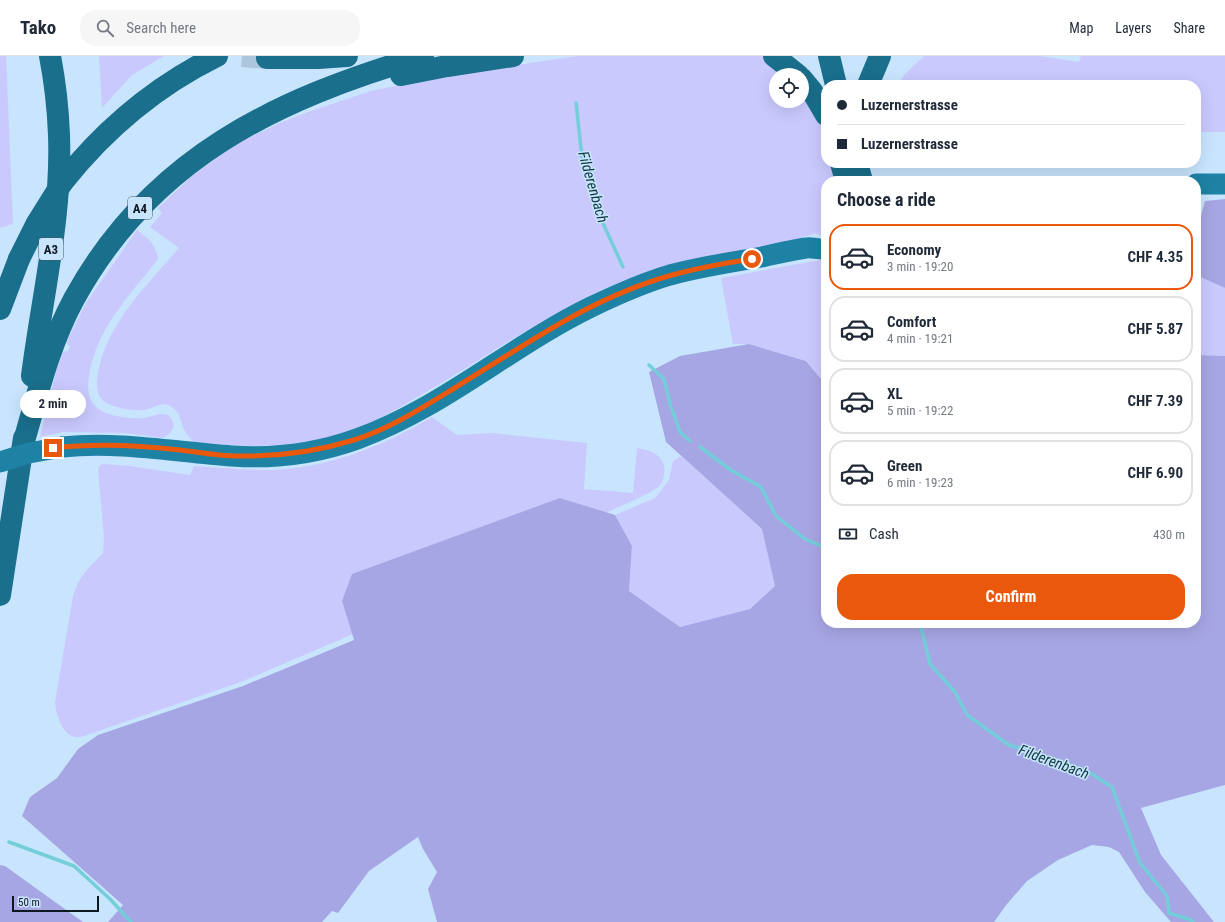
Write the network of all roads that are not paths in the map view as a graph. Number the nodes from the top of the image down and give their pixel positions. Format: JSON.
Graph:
{"nodes":[{"id":1,"x":50,"y":56,"type":"edge"},
{"id":2,"x":217,"y":56,"type":"edge"},
{"id":3,"x":347,"y":56,"type":"edge"},
{"id":4,"x":423,"y":56,"type":"edge"},
{"id":5,"x":513,"y":56,"type":"edge"},
{"id":6,"x":774,"y":56,"type":"edge"},
{"id":7,"x":880,"y":56,"type":"edge"},
{"id":8,"x":267,"y":58,"type":"dead end"},
{"id":9,"x":789,"y":68,"type":"edge"},
{"id":10,"x":870,"y":80,"type":"edge"},
{"id":11,"x":809,"y":87,"type":"edge"},
{"id":12,"x":821,"y":106,"type":"edge"},
{"id":13,"x":273,"y":112,"type":"junction"},
{"id":14,"x":1201,"y":184,"type":"edge"},
{"id":15,"x":1225,"y":184,"type":"edge"},
{"id":16,"x":816,"y":248,"type":"edge"},
{"id":17,"x":0,"y":309,"type":"edge"},
{"id":18,"x":24,"y":441,"type":"junction"},
{"id":19,"x":0,"y":462,"type":"edge"},
{"id":20,"x":0,"y":595,"type":"edge"}],
"edges":[{"from":1,"to":18,"type":"highway","number":"A3"},
{"from":2,"to":17,"type":"highway","bridge":true},
{"from":3,"to":8,"type":"highway"},
{"from":4,"to":13,"type":"highway","number":"A4"},
{"from":5,"to":13,"type":"highway"},
{"from":6,"to":9,"type":"highway"},
{"from":7,"to":10,"type":"highway"},
{"from":11,"to":12,"type":"highway"},
{"from":13,"to":18,"type":"highway","number":"A4"},
{"from":14,"to":15,"type":"main road"},
{"from":16,"to":19,"type":"main road","bridge":true},
{"from":18,"to":20,"type":"highway","number":"A3"}]}
